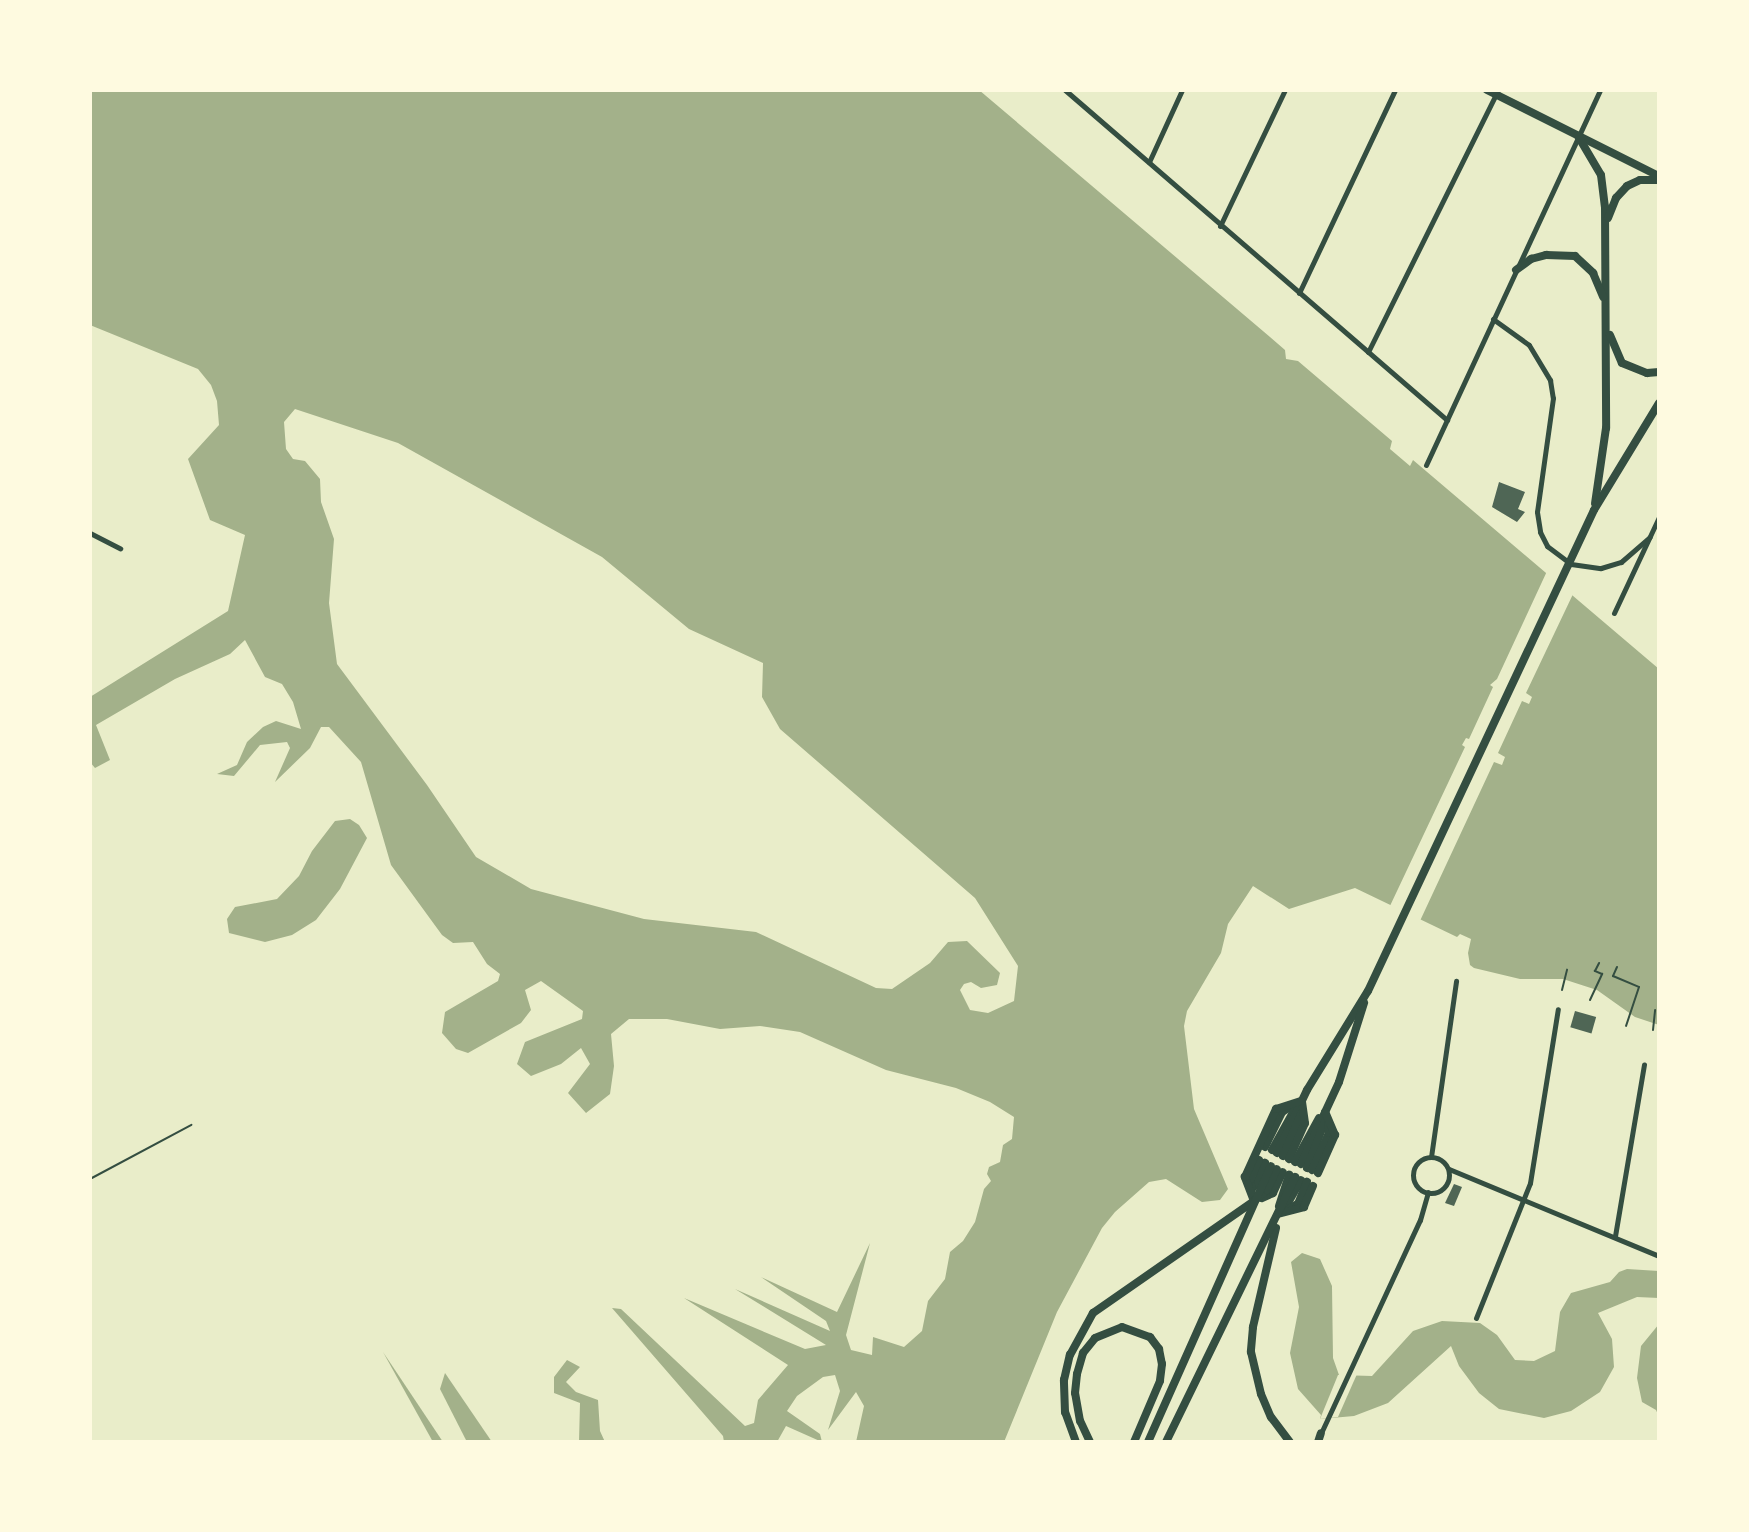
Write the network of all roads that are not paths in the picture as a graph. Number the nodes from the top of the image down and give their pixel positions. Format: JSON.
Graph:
{"nodes":[{"id":1,"x":1065,"y":90,"type":"edge"},
{"id":2,"x":1081,"y":90,"type":"edge"},
{"id":3,"x":1182,"y":90,"type":"edge"},
{"id":4,"x":1285,"y":90,"type":"edge"},
{"id":5,"x":1395,"y":90,"type":"edge"},
{"id":6,"x":1600,"y":90,"type":"edge"},
{"id":7,"x":1493,"y":91,"type":"edge"},
{"id":8,"x":1076,"y":100,"type":"junction"},
{"id":9,"x":1578,"y":136,"type":"junction"},
{"id":10,"x":1149,"y":162,"type":"junction"},
{"id":11,"x":1659,"y":178,"type":"edge"},
{"id":12,"x":1220,"y":226,"type":"junction"},
{"id":13,"x":1606,"y":237,"type":"junction"},
{"id":14,"x":1516,"y":270,"type":"junction"},
{"id":15,"x":1299,"y":293,"type":"junction"},
{"id":16,"x":1606,"y":304,"type":"junction"},
{"id":17,"x":1493,"y":319,"type":"junction"},
{"id":18,"x":1608,"y":327,"type":"junction"},
{"id":19,"x":1368,"y":352,"type":"junction"},
{"id":20,"x":1659,"y":372,"type":"edge"},
{"id":21,"x":1659,"y":403,"type":"edge"},
{"id":22,"x":1447,"y":420,"type":"junction"},
{"id":23,"x":1426,"y":465,"type":"dead end"},
{"id":24,"x":1594,"y":510,"type":"junction"},
{"id":25,"x":1659,"y":517,"type":"edge"},
{"id":26,"x":90,"y":533,"type":"edge"},
{"id":27,"x":1650,"y":537,"type":"junction"},
{"id":28,"x":120,"y":548,"type":"dead end"},
{"id":29,"x":1614,"y":613,"type":"dead end"},
{"id":30,"x":1456,"y":981,"type":"dead end"},
{"id":31,"x":1368,"y":991,"type":"junction"},
{"id":32,"x":1558,"y":1009,"type":"dead end"},
{"id":33,"x":1644,"y":1064,"type":"dead end"},
{"id":34,"x":1302,"y":1101,"type":"junction"},
{"id":35,"x":1325,"y":1112,"type":"junction"},
{"id":36,"x":191,"y":1125,"type":"dead end"},
{"id":37,"x":1431,"y":1157,"type":"junction"},
{"id":38,"x":1292,"y":1160,"type":"junction"},
{"id":39,"x":1449,"y":1169,"type":"junction"},
{"id":40,"x":1286,"y":1173,"type":"junction"},
{"id":41,"x":90,"y":1179,"type":"edge"},
{"id":42,"x":1428,"y":1192,"type":"junction"},
{"id":43,"x":1525,"y":1199,"type":"junction"},
{"id":44,"x":1254,"y":1201,"type":"junction"},
{"id":45,"x":1278,"y":1214,"type":"junction"},
{"id":46,"x":1615,"y":1236,"type":"junction"},
{"id":47,"x":1659,"y":1256,"type":"edge"},
{"id":48,"x":1476,"y":1318,"type":"dead end"},
{"id":49,"x":1320,"y":1437,"type":"edge"},
{"id":50,"x":1076,"y":1442,"type":"edge"},
{"id":51,"x":1090,"y":1442,"type":"edge"},
{"id":52,"x":1134,"y":1442,"type":"edge"},
{"id":53,"x":1148,"y":1442,"type":"edge"},
{"id":54,"x":1166,"y":1442,"type":"edge"},
{"id":55,"x":1290,"y":1442,"type":"edge"}],
"edges":[{"from":1,"to":8,"type":"street"},
{"from":2,"to":8,"type":"street"},
{"from":3,"to":10,"type":"street"},
{"from":4,"to":12,"type":"street"},
{"from":5,"to":15,"type":"street"},
{"from":6,"to":9,"type":"street"},
{"from":7,"to":9,"type":"highway"},
{"from":7,"to":19,"type":"street"},
{"from":8,"to":10,"type":"street"},
{"from":9,"to":11,"type":"highway"},
{"from":9,"to":13,"type":"highway"},
{"from":9,"to":14,"type":"street"},
{"from":10,"to":12,"type":"street"},
{"from":11,"to":13,"type":"highway"},
{"from":12,"to":15,"type":"street"},
{"from":13,"to":16,"type":"highway"},
{"from":14,"to":16,"type":"highway"},
{"from":14,"to":17,"type":"street"},
{"from":15,"to":19,"type":"street"},
{"from":16,"to":18,"type":"highway"},
{"from":17,"to":22,"type":"street"},
{"from":17,"to":27,"type":"street"},
{"from":18,"to":20,"type":"highway"},
{"from":18,"to":24,"type":"highway"},
{"from":19,"to":22,"type":"street"},
{"from":21,"to":24,"type":"highway"},
{"from":22,"to":23,"type":"street"},
{"from":24,"to":31,"type":"highway"},
{"from":25,"to":27,"type":"street"},
{"from":26,"to":28,"type":"street"},
{"from":27,"to":29,"type":"street"},
{"from":30,"to":37,"type":"street"},
{"from":31,"to":34,"type":"highway"},
{"from":31,"to":35,"type":"highway"},
{"from":32,"to":43,"type":"street"},
{"from":33,"to":46,"type":"street"},
{"from":34,"to":38,"type":"highway"},
{"from":34,"to":44,"type":"highway"},
{"from":35,"to":38,"type":"highway"},
{"from":35,"to":38,"type":"highway"},
{"from":36,"to":41,"type":"lane"},
{"from":37,"to":39,"type":"street"},
{"from":37,"to":42,"type":"street"},
{"from":39,"to":42,"type":"street"},
{"from":39,"to":43,"type":"street"},
{"from":40,"to":44,"type":"highway"},
{"from":40,"to":44,"type":"highway"},
{"from":40,"to":45,"type":"highway"},
{"from":40,"to":45,"type":"highway"},
{"from":42,"to":49,"type":"street"},
{"from":43,"to":46,"type":"street"},
{"from":43,"to":48,"type":"street"},
{"from":44,"to":50,"type":"highway"},
{"from":44,"to":53,"type":"highway"},
{"from":45,"to":54,"type":"highway"},
{"from":45,"to":55,"type":"highway"},
{"from":46,"to":47,"type":"street"},
{"from":51,"to":52,"type":"highway"}]}
